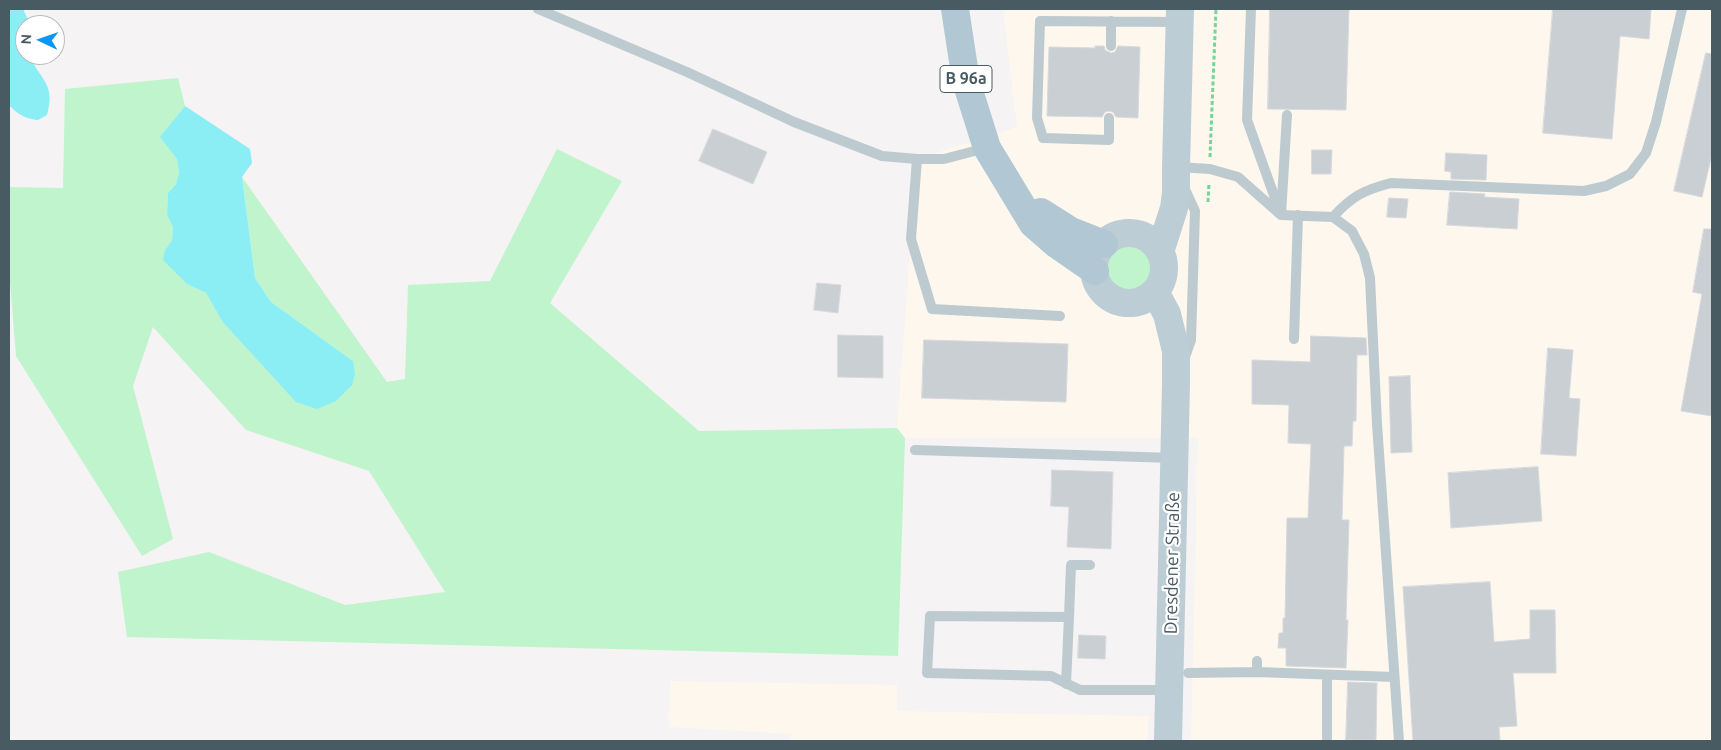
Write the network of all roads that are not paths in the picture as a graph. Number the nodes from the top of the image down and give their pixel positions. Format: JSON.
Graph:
{"nodes":[{"id":1,"x":538,"y":9,"type":"edge"},
{"id":2,"x":955,"y":9,"type":"edge"},
{"id":3,"x":1251,"y":9,"type":"edge"},
{"id":4,"x":1682,"y":9,"type":"edge"},
{"id":5,"x":1180,"y":16,"type":"edge"},
{"id":6,"x":1111,"y":22,"type":"junction"},
{"id":7,"x":1111,"y":46,"type":"dead end"},
{"id":8,"x":1287,"y":115,"type":"dead end"},
{"id":9,"x":1110,"y":118,"type":"dead end"},
{"id":10,"x":987,"y":148,"type":"junction"},
{"id":11,"x":917,"y":159,"type":"junction"},
{"id":12,"x":1176,"y":167,"type":"junction"},
{"id":13,"x":1013,"y":192,"type":"junction"},
{"id":14,"x":1281,"y":215,"type":"junction"},
{"id":15,"x":1298,"y":215,"type":"junction"},
{"id":16,"x":1333,"y":217,"type":"junction"},
{"id":17,"x":1104,"y":244,"type":"junction"},
{"id":18,"x":1151,"y":244,"type":"junction"},
{"id":19,"x":1095,"y":271,"type":"junction"},
{"id":20,"x":1146,"y":297,"type":"junction"},
{"id":21,"x":1060,"y":316,"type":"dead end"},
{"id":22,"x":1294,"y":339,"type":"dead end"},
{"id":23,"x":1176,"y":384,"type":"junction"},
{"id":24,"x":915,"y":450,"type":"dead end"},
{"id":25,"x":1175,"y":458,"type":"junction"},
{"id":26,"x":1090,"y":565,"type":"dead end"},
{"id":27,"x":1069,"y":617,"type":"junction"},
{"id":28,"x":1327,"y":675,"type":"junction"},
{"id":29,"x":1394,"y":677,"type":"junction"},
{"id":30,"x":1179,"y":682,"type":"junction"},
{"id":31,"x":1066,"y":684,"type":"junction"},
{"id":32,"x":1327,"y":738,"type":"dead end"},
{"id":33,"x":1168,"y":741,"type":"edge"},
{"id":34,"x":1399,"y":741,"type":"edge"}],
"edges":[{"from":1,"to":11,"type":"lane"},
{"from":2,"to":10,"type":"main road","number":"B 96a"},
{"from":3,"to":14,"type":"lane"},
{"from":4,"to":16,"type":"lane"},
{"from":5,"to":6,"type":"lane"},
{"from":5,"to":12,"type":"main road"},
{"from":6,"to":7,"type":"lane"},
{"from":6,"to":9,"type":"lane"},
{"from":8,"to":14,"type":"lane"},
{"from":10,"to":11,"type":"lane"},
{"from":10,"to":13,"type":"main road","number":"B 96a"},
{"from":11,"to":21,"type":"lane"},
{"from":12,"to":14,"type":"lane"},
{"from":12,"to":18,"type":"main road"},
{"from":12,"to":23,"type":"lane"},
{"from":13,"to":17,"type":"main road","number":"B 96a"},
{"from":13,"to":19,"type":"main road","number":"B 96a"},
{"from":14,"to":15,"type":"lane"},
{"from":15,"to":16,"type":"lane"},
{"from":15,"to":22,"type":"lane"},
{"from":16,"to":29,"type":"lane"},
{"from":17,"to":18,"type":"main road"},
{"from":17,"to":19,"type":"main road"},
{"from":18,"to":20,"type":"main road"},
{"from":19,"to":20,"type":"main road"},
{"from":20,"to":23,"type":"main road","name":"Dresdener Straße"},
{"from":23,"to":25,"type":"main road","name":"Dresdener Straße"},
{"from":24,"to":25,"type":"lane"},
{"from":25,"to":30,"type":"main road","name":"Dresdener Straße"},
{"from":26,"to":27,"type":"lane"},
{"from":27,"to":31,"type":"lane"},
{"from":27,"to":31,"type":"lane"},
{"from":28,"to":29,"type":"lane"},
{"from":28,"to":30,"type":"lane"},
{"from":28,"to":32,"type":"lane"},
{"from":29,"to":34,"type":"lane"},
{"from":30,"to":31,"type":"lane"},
{"from":30,"to":33,"type":"main road","name":"Dresdener Straße"}]}
